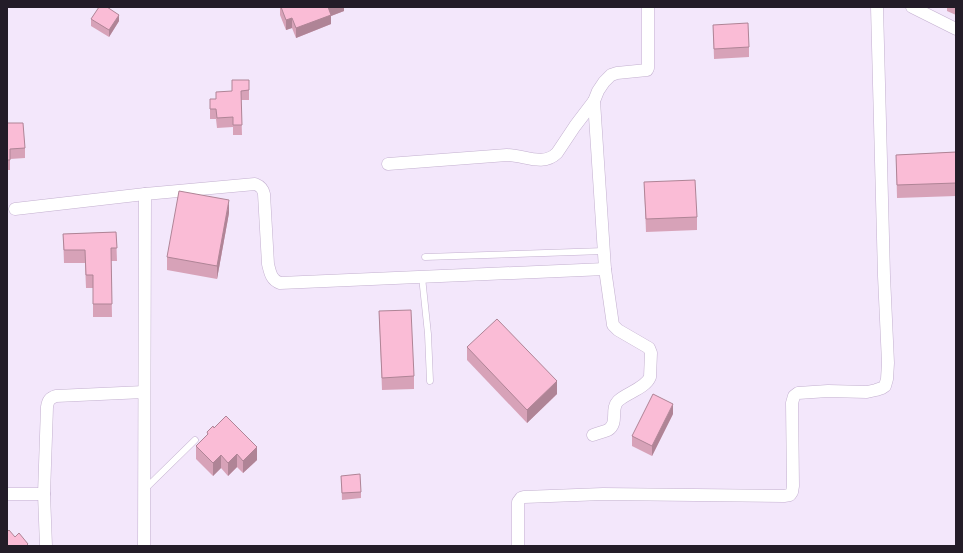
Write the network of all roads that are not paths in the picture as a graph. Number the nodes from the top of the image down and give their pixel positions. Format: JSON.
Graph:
{"nodes":[{"id":1,"x":648,"y":7,"type":"edge"},
{"id":2,"x":877,"y":7,"type":"edge"},
{"id":3,"x":912,"y":7,"type":"edge"},
{"id":4,"x":956,"y":29,"type":"edge"},
{"id":5,"x":594,"y":101,"type":"junction"},
{"id":6,"x":388,"y":164,"type":"dead end"},
{"id":7,"x":145,"y":194,"type":"junction"},
{"id":8,"x":15,"y":209,"type":"dead end"},
{"id":9,"x":604,"y":251,"type":"junction"},
{"id":10,"x":425,"y":257,"type":"dead end"},
{"id":11,"x":605,"y":269,"type":"junction"},
{"id":12,"x":422,"y":277,"type":"junction"},
{"id":13,"x":430,"y":381,"type":"dead end"},
{"id":14,"x":144,"y":392,"type":"junction"},
{"id":15,"x":593,"y":435,"type":"dead end"},
{"id":16,"x":195,"y":440,"type":"dead end"},
{"id":17,"x":144,"y":490,"type":"junction"},
{"id":18,"x":7,"y":494,"type":"edge"},
{"id":19,"x":44,"y":494,"type":"junction"},
{"id":20,"x":46,"y":546,"type":"edge"},
{"id":21,"x":144,"y":546,"type":"edge"},
{"id":22,"x":518,"y":546,"type":"edge"}],
"edges":[{"from":1,"to":5,"type":"street"},
{"from":2,"to":22,"type":"street"},
{"from":3,"to":4,"type":"street"},
{"from":5,"to":6,"type":"street"},
{"from":5,"to":9,"type":"street"},
{"from":7,"to":8,"type":"street"},
{"from":7,"to":12,"type":"street"},
{"from":7,"to":14,"type":"street"},
{"from":9,"to":10,"type":"lane"},
{"from":9,"to":11,"type":"street"},
{"from":11,"to":12,"type":"street"},
{"from":11,"to":15,"type":"street"},
{"from":12,"to":13,"type":"lane"},
{"from":14,"to":17,"type":"street"},
{"from":14,"to":19,"type":"street"},
{"from":16,"to":17,"type":"lane"},
{"from":17,"to":21,"type":"street"},
{"from":18,"to":19,"type":"street"},
{"from":19,"to":20,"type":"street"}]}
